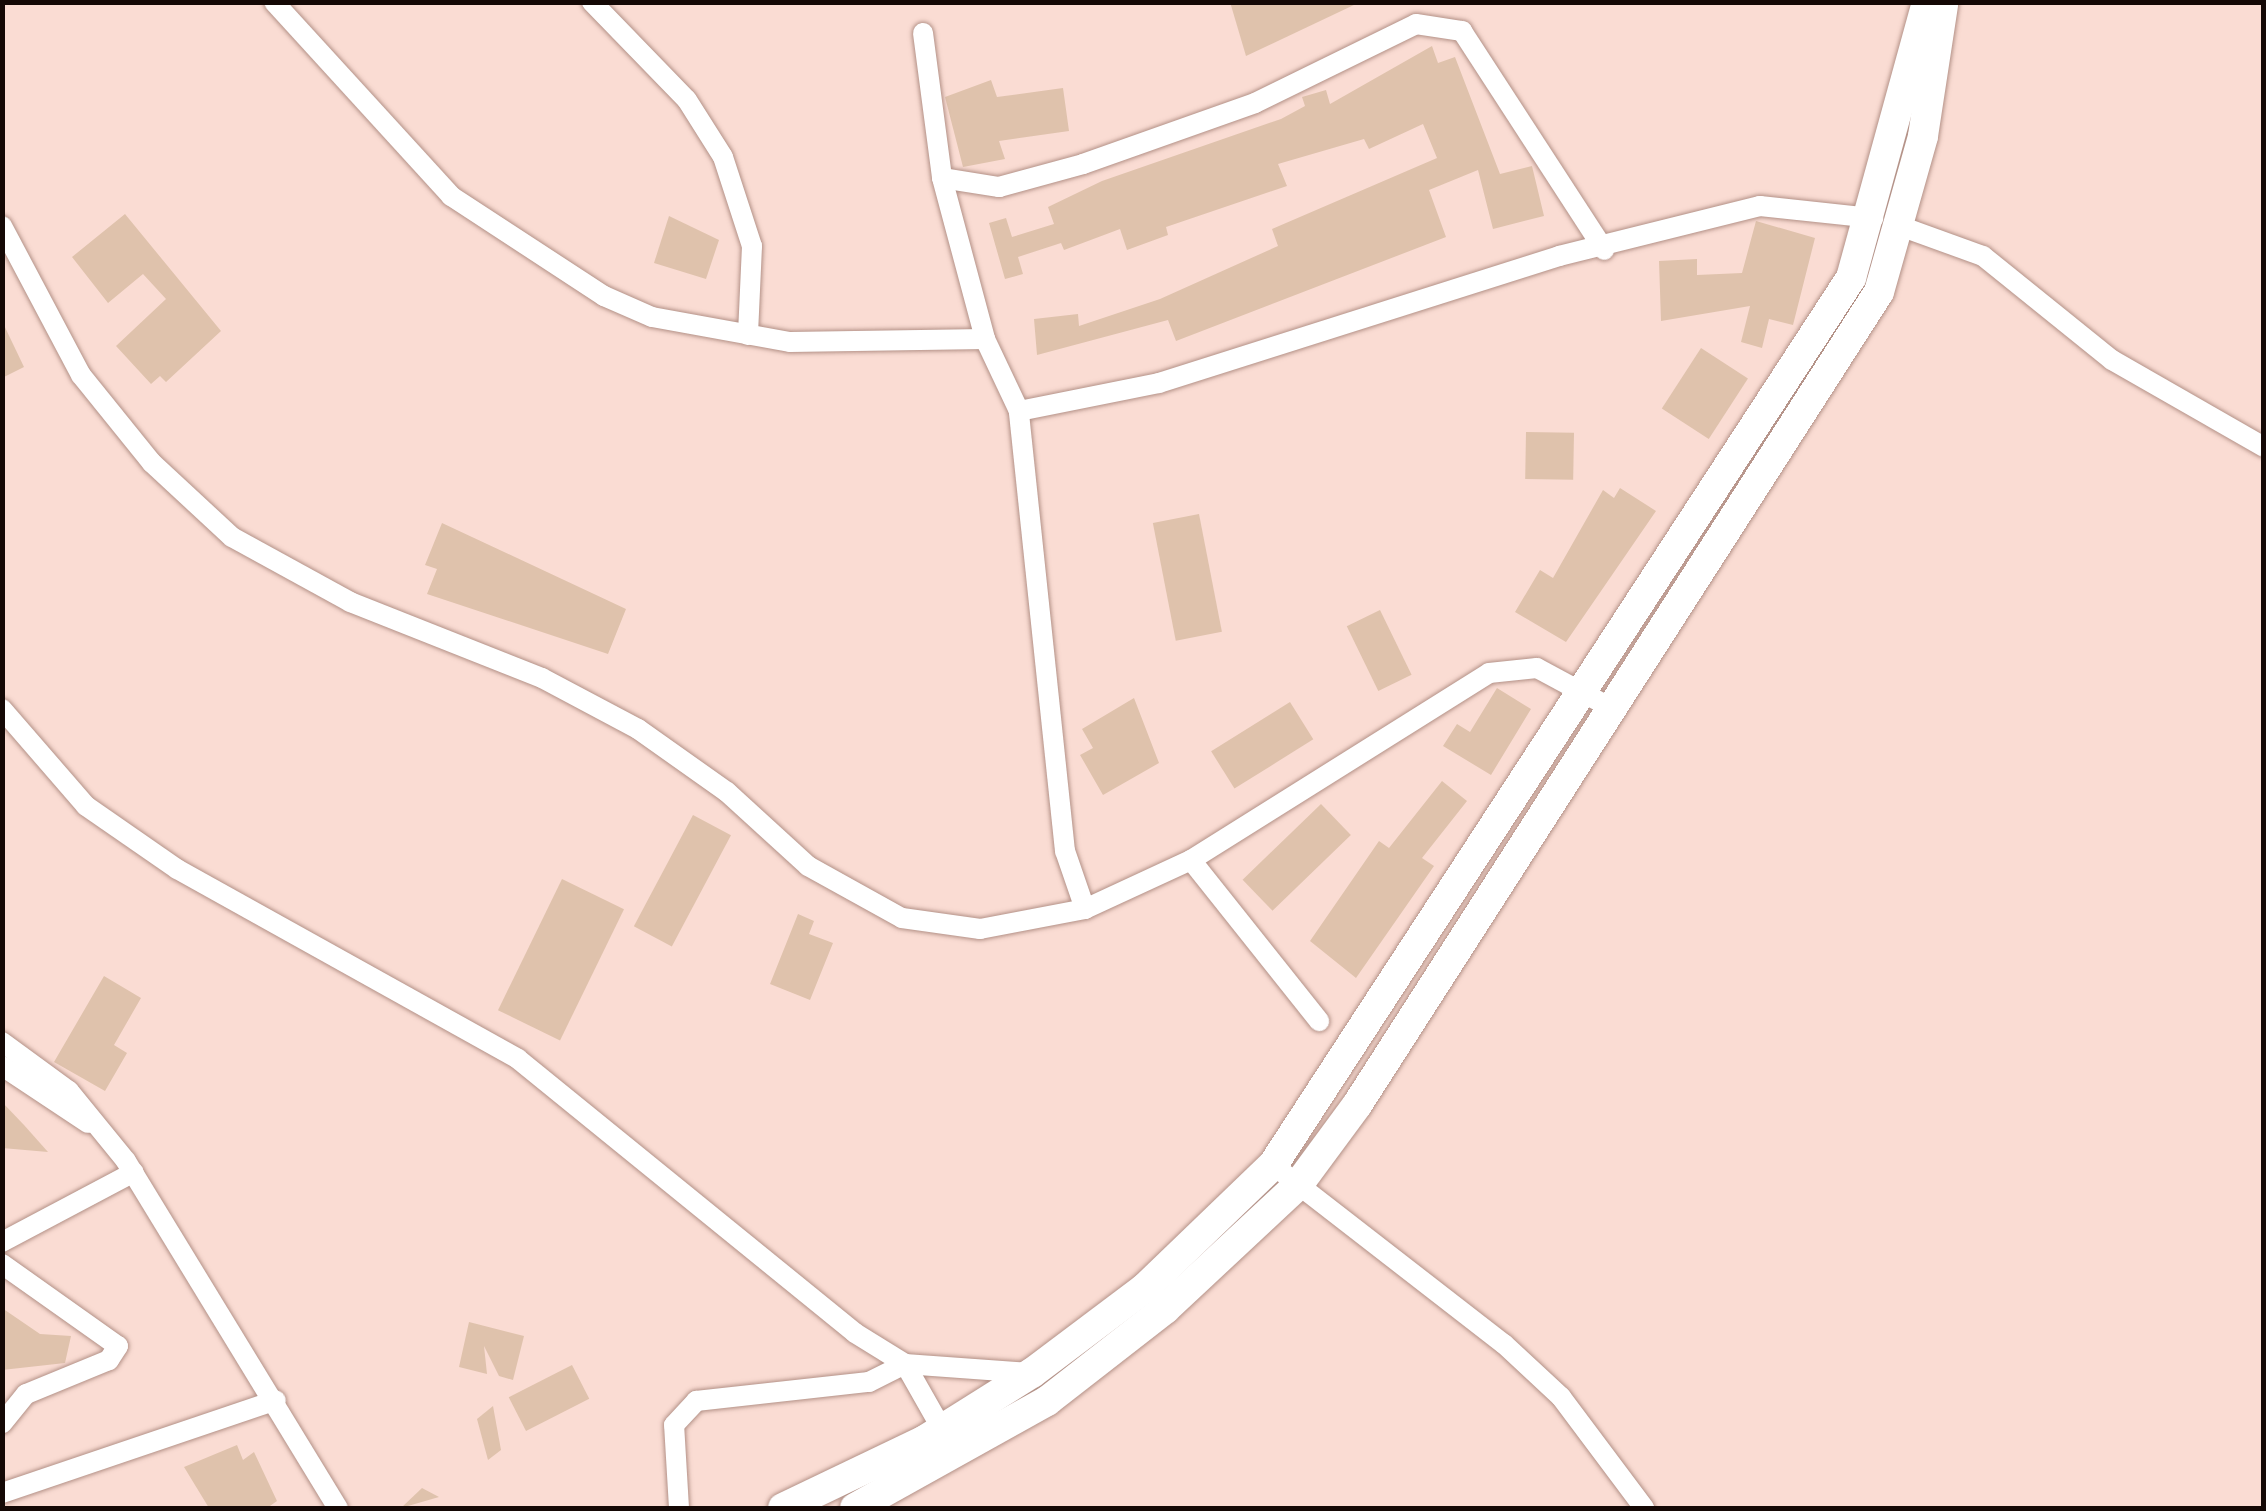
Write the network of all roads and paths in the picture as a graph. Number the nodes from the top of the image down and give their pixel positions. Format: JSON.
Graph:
{"nodes":[{"id":1,"x":274,"y":2,"type":"edge"},
{"id":2,"x":592,"y":2,"type":"edge"},
{"id":3,"x":1927,"y":2,"type":"edge"},
{"id":4,"x":1943,"y":2,"type":"edge"},
{"id":5,"x":923,"y":33,"type":"dead end"},
{"id":6,"x":942,"y":178,"type":"junction"},
{"id":7,"x":1887,"y":222,"type":"junction"},
{"id":8,"x":2,"y":226,"type":"edge"},
{"id":9,"x":1604,"y":250,"type":"junction"},
{"id":10,"x":748,"y":335,"type":"junction"},
{"id":11,"x":986,"y":339,"type":"junction"},
{"id":12,"x":1019,"y":411,"type":"junction"},
{"id":13,"x":2264,"y":447,"type":"edge"},
{"id":14,"x":1586,"y":693,"type":"junction"},
{"id":15,"x":1613,"y":709,"type":"junction"},
{"id":16,"x":2,"y":710,"type":"edge"},
{"id":17,"x":1190,"y":860,"type":"junction"},
{"id":18,"x":1086,"y":909,"type":"junction"},
{"id":19,"x":1320,"y":1021,"type":"dead end"},
{"id":20,"x":2,"y":1042,"type":"edge"},
{"id":21,"x":2,"y":1066,"type":"edge"},
{"id":22,"x":94,"y":1127,"type":"junction"},
{"id":23,"x":1273,"y":1166,"type":"junction"},
{"id":24,"x":134,"y":1172,"type":"junction"},
{"id":25,"x":1298,"y":1185,"type":"junction"},
{"id":26,"x":2,"y":1242,"type":"edge"},
{"id":27,"x":2,"y":1264,"type":"edge"},
{"id":28,"x":905,"y":1364,"type":"junction"},
{"id":29,"x":1032,"y":1374,"type":"junction"},
{"id":30,"x":276,"y":1400,"type":"junction"},
{"id":31,"x":2,"y":1424,"type":"edge"},
{"id":32,"x":942,"y":1429,"type":"junction"},
{"id":33,"x":2,"y":1493,"type":"edge"},
{"id":34,"x":338,"y":1508,"type":"edge"},
{"id":35,"x":679,"y":1508,"type":"edge"},
{"id":36,"x":783,"y":1508,"type":"edge"},
{"id":37,"x":855,"y":1508,"type":"edge"},
{"id":38,"x":1644,"y":1508,"type":"edge"}],
"edges":[{"from":1,"to":10,"type":"street"},
{"from":2,"to":10,"type":"street"},
{"from":3,"to":7,"type":"main road"},
{"from":4,"to":7,"type":"main road"},
{"from":5,"to":6,"type":"street"},
{"from":6,"to":9,"type":"street"},
{"from":6,"to":11,"type":"street"},
{"from":7,"to":9,"type":"street"},
{"from":7,"to":13,"type":"street"},
{"from":7,"to":14,"type":"main road"},
{"from":7,"to":15,"type":"main road"},
{"from":8,"to":18,"type":"street"},
{"from":9,"to":12,"type":"street"},
{"from":10,"to":11,"type":"street"},
{"from":11,"to":12,"type":"street"},
{"from":12,"to":18,"type":"street"},
{"from":14,"to":15,"type":"street"},
{"from":14,"to":17,"type":"street"},
{"from":14,"to":23,"type":"main road"},
{"from":15,"to":25,"type":"main road"},
{"from":16,"to":28,"type":"street"},
{"from":17,"to":18,"type":"street"},
{"from":17,"to":19,"type":"street"},
{"from":20,"to":22,"type":"street"},
{"from":21,"to":22,"type":"street"},
{"from":22,"to":24,"type":"street"},
{"from":23,"to":25,"type":"street"},
{"from":23,"to":29,"type":"main road"},
{"from":24,"to":26,"type":"street"},
{"from":24,"to":30,"type":"street"},
{"from":25,"to":37,"type":"main road"},
{"from":25,"to":38,"type":"street"},
{"from":27,"to":31,"type":"street"},
{"from":28,"to":29,"type":"street"},
{"from":28,"to":32,"type":"street"},
{"from":28,"to":35,"type":"street"},
{"from":29,"to":32,"type":"main road"},
{"from":30,"to":33,"type":"street"},
{"from":30,"to":34,"type":"street"},
{"from":32,"to":36,"type":"main road"}]}
